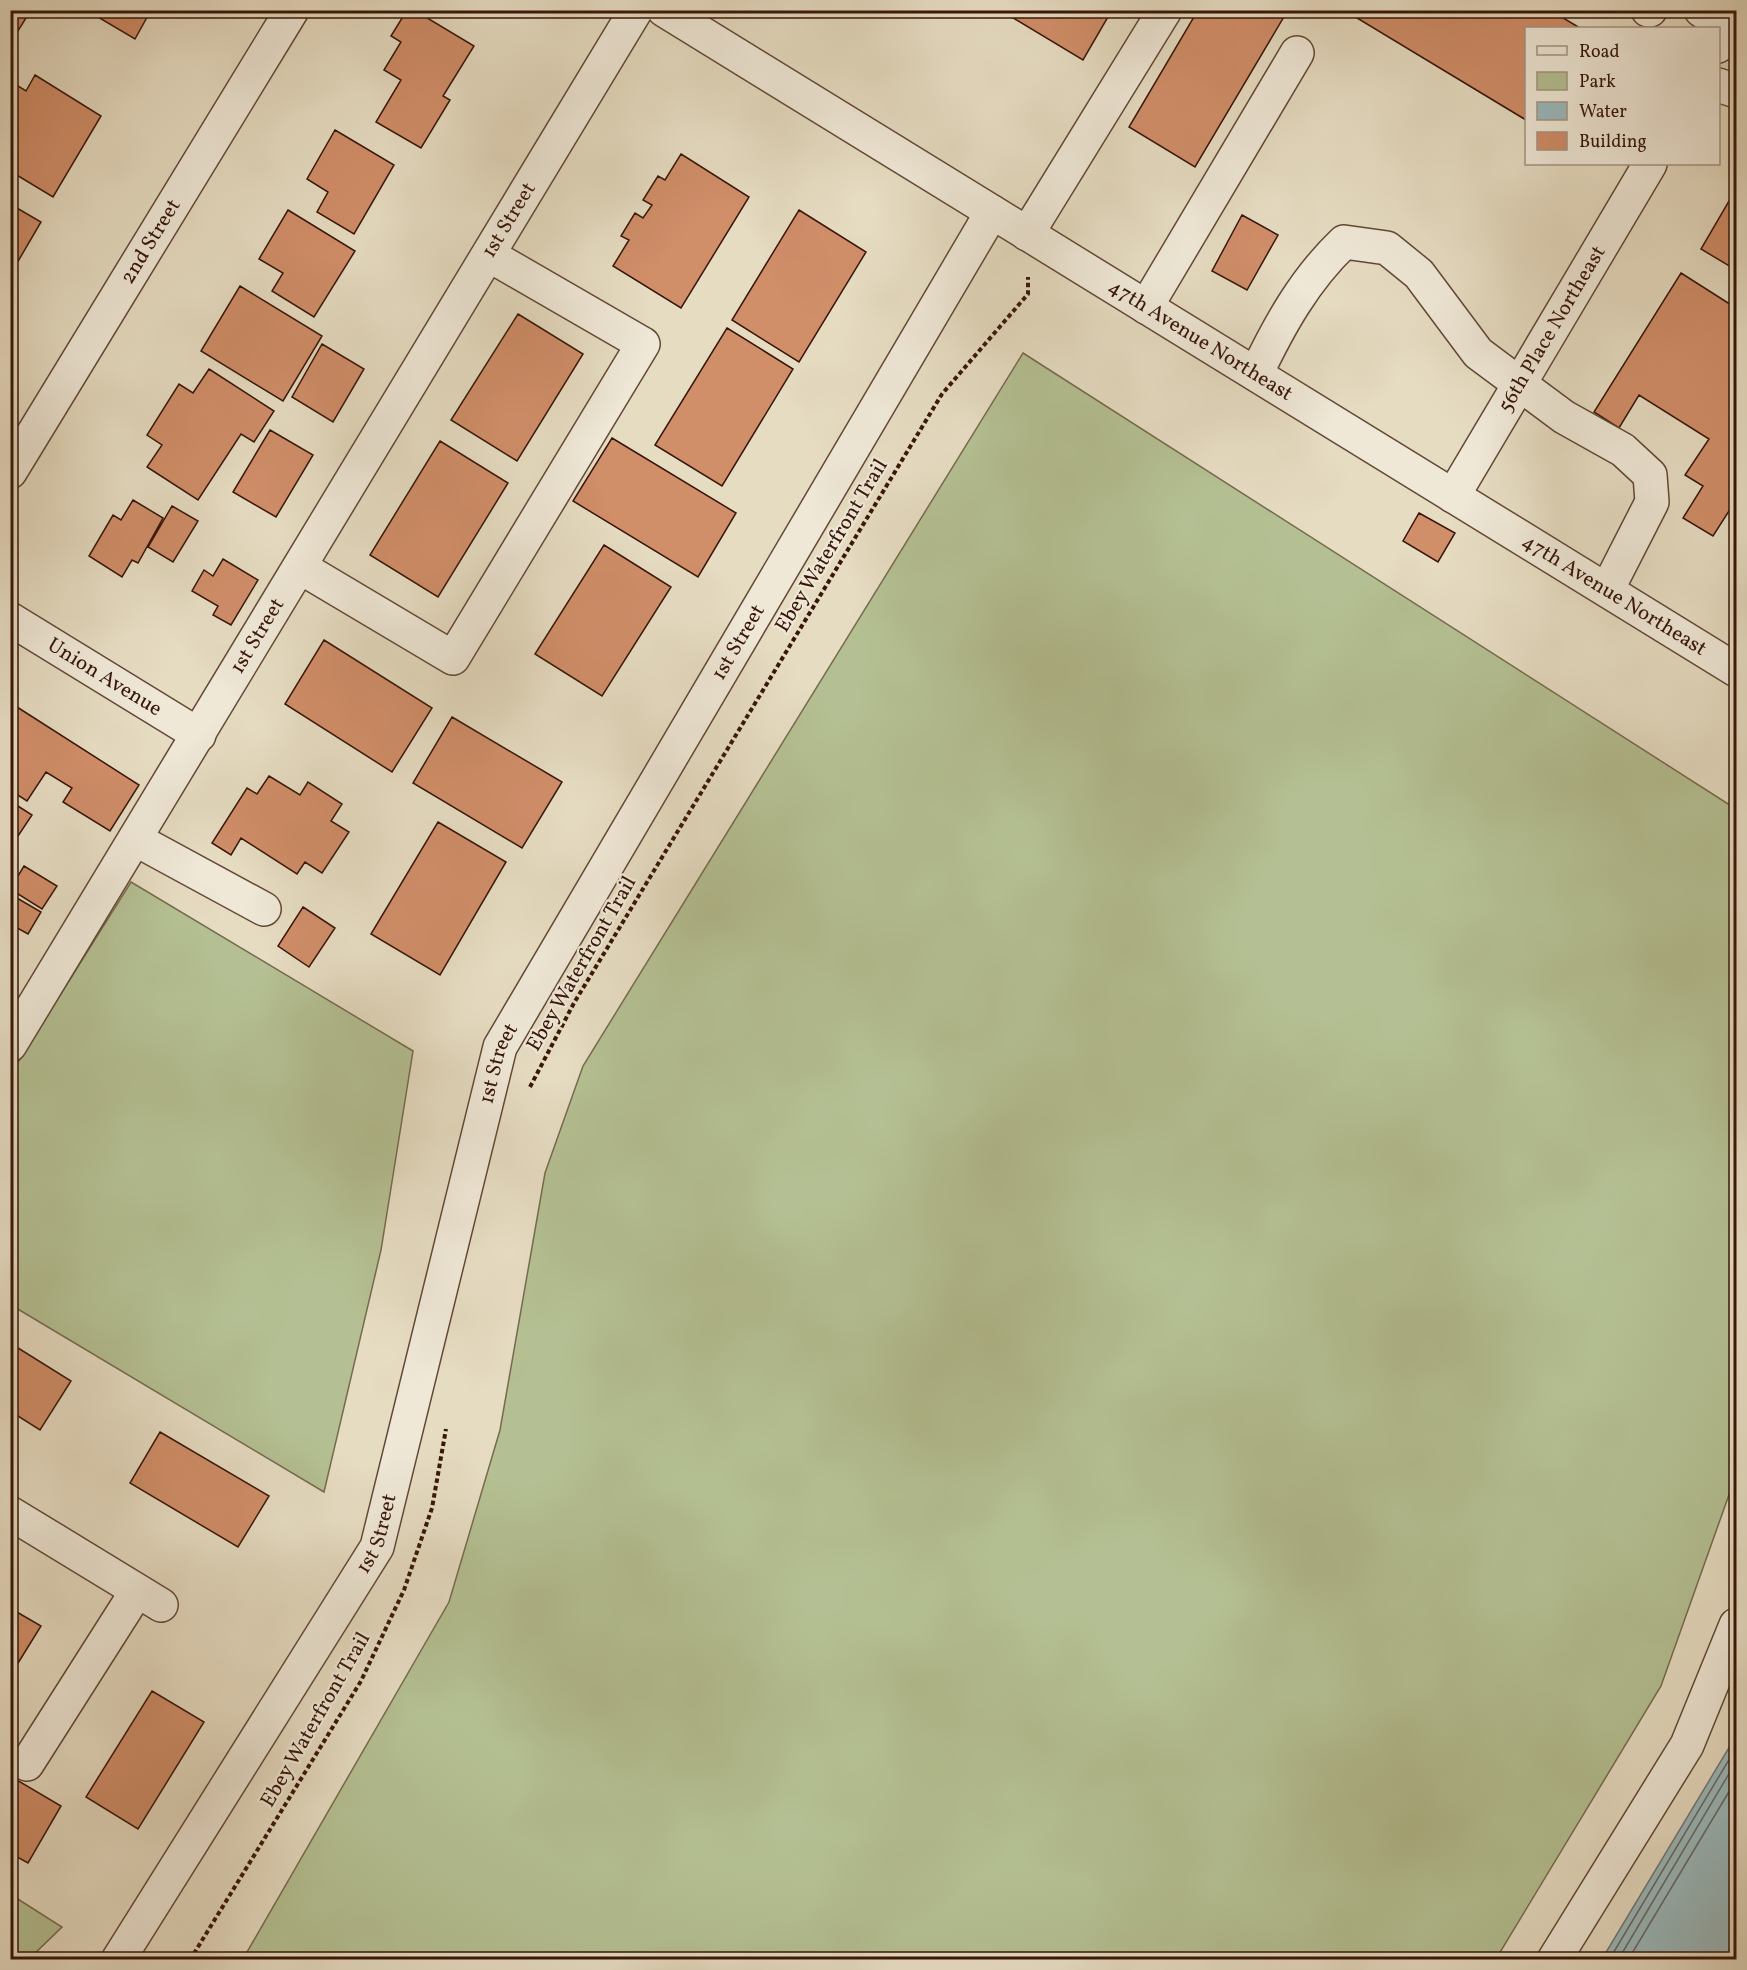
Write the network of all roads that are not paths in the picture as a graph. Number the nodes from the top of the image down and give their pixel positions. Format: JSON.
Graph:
{"nodes":[{"id":1,"x":292,"y":10,"type":"edge"},
{"id":2,"x":636,"y":10,"type":"edge"},
{"id":3,"x":664,"y":10,"type":"edge"},
{"id":4,"x":1165,"y":10,"type":"edge"},
{"id":5,"x":1701,"y":10,"type":"edge"},
{"id":6,"x":1728,"y":30,"type":"edge"},
{"id":7,"x":1297,"y":53,"type":"dead end"},
{"id":8,"x":1720,"y":85,"type":"edge"},
{"id":9,"x":1737,"y":91,"type":"edge"},
{"id":10,"x":1649,"y":165,"type":"edge"},
{"id":11,"x":992,"y":212,"type":"junction"},
{"id":12,"x":1028,"y":234,"type":"junction"},
{"id":13,"x":489,"y":255,"type":"junction"},
{"id":14,"x":1146,"y":307,"type":"junction"},
{"id":15,"x":1256,"y":375,"type":"junction"},
{"id":16,"x":1519,"y":384,"type":"junction"},
{"id":17,"x":10,"y":472,"type":"edge"},
{"id":18,"x":1453,"y":496,"type":"junction"},
{"id":19,"x":300,"y":567,"type":"junction"},
{"id":20,"x":1607,"y":590,"type":"junction"},
{"id":21,"x":10,"y":619,"type":"edge"},
{"id":22,"x":1737,"y":670,"type":"edge"},
{"id":23,"x":198,"y":735,"type":"junction"},
{"id":24,"x":135,"y":839,"type":"junction"},
{"id":25,"x":264,"y":909,"type":"dead end"},
{"id":26,"x":10,"y":1045,"type":"edge"},
{"id":27,"x":10,"y":1513,"type":"edge"},
{"id":28,"x":1737,"y":1625,"type":"edge"},
{"id":29,"x":27,"y":1764,"type":"dead end"},
{"id":30,"x":118,"y":1959,"type":"edge"},
{"id":31,"x":1554,"y":1959,"type":"edge"}],
"edges":[{"from":1,"to":17,"type":"street","name":"2nd Street"},
{"from":2,"to":13,"type":"street","name":"1st Street"},
{"from":3,"to":11,"type":"street","name":"47th Avenue Northeast"},
{"from":4,"to":12,"type":"street"},
{"from":5,"to":6,"type":"street"},
{"from":7,"to":14,"type":"street"},
{"from":8,"to":9,"type":"street"},
{"from":10,"to":16,"type":"street","name":"56th Place Northeast"},
{"from":11,"to":12,"type":"street","name":"47th Avenue Northeast"},
{"from":11,"to":30,"type":"street","name":"1st Street"},
{"from":12,"to":14,"type":"street","name":"47th Avenue Northeast"},
{"from":13,"to":19,"type":"street","name":"1st Street"},
{"from":13,"to":19,"type":"street"},
{"from":14,"to":15,"type":"street","name":"47th Avenue Northeast"},
{"from":15,"to":16,"type":"street"},
{"from":15,"to":18,"type":"street","name":"47th Avenue Northeast"},
{"from":16,"to":18,"type":"street","name":"56th Place Northeast"},
{"from":16,"to":20,"type":"street"},
{"from":18,"to":20,"type":"street","name":"47th Avenue Northeast"},
{"from":19,"to":23,"type":"street","name":"1st Street"},
{"from":20,"to":22,"type":"street","name":"47th Avenue Northeast"},
{"from":21,"to":23,"type":"street","name":"Union Avenue"},
{"from":23,"to":24,"type":"street","name":"1st Street"},
{"from":24,"to":25,"type":"street"},
{"from":24,"to":26,"type":"street","name":"1st Street"},
{"from":27,"to":29,"type":"street"},
{"from":28,"to":31,"type":"street"}]}
